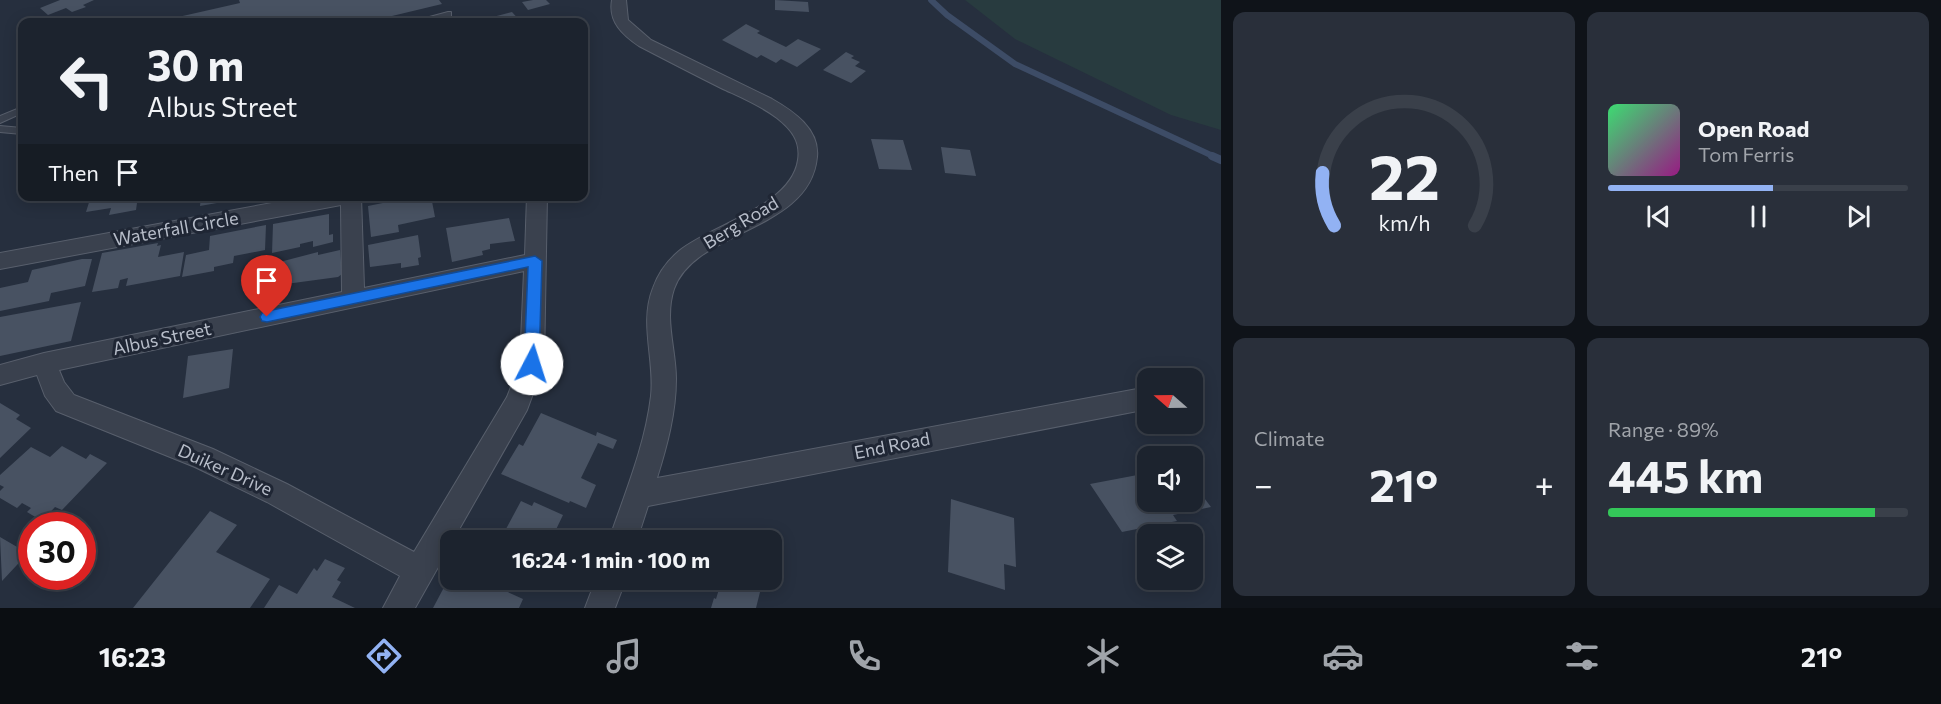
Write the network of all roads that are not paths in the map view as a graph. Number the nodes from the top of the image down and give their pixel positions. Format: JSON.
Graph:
{"nodes":[{"id":1,"x":619,"y":0,"type":"edge"},
{"id":2,"x":448,"y":14,"type":"dead end"},
{"id":3,"x":432,"y":18,"type":"edge"},
{"id":4,"x":18,"y":112,"type":"edge"},
{"id":5,"x":0,"y":120,"type":"edge"},
{"id":6,"x":0,"y":129,"type":"edge"},
{"id":7,"x":18,"y":131,"type":"edge"},
{"id":8,"x":324,"y":201,"type":"edge"},
{"id":9,"x":351,"y":201,"type":"edge"},
{"id":10,"x":537,"y":201,"type":"edge"},
{"id":11,"x":0,"y":261,"type":"edge"},
{"id":12,"x":535,"y":261,"type":"junction"},
{"id":13,"x":353,"y":299,"type":"junction"},
{"id":14,"x":44,"y":363,"type":"junction"},
{"id":15,"x":0,"y":375,"type":"edge"},
{"id":16,"x":1137,"y":400,"type":"edge"},
{"id":17,"x":637,"y":495,"type":"junction"},
{"id":18,"x":626,"y":530,"type":"edge"},
{"id":19,"x":419,"y":571,"type":"junction"},
{"id":20,"x":607,"y":590,"type":"edge"},
{"id":21,"x":398,"y":608,"type":"edge"},
{"id":22,"x":600,"y":608,"type":"edge"}],
"edges":[{"from":1,"to":17,"type":"street","name":"Berg Road"},
{"from":2,"to":3,"type":"lane"},
{"from":4,"to":5,"type":"lane"},
{"from":6,"to":7,"type":"lane"},
{"from":8,"to":11,"type":"street","name":"Waterfall Circle"},
{"from":9,"to":13,"type":"street"},
{"from":10,"to":12,"type":"street"},
{"from":12,"to":13,"type":"street","name":"Albus Street"},
{"from":12,"to":19,"type":"street"},
{"from":13,"to":14,"type":"street","name":"Albus Street"},
{"from":14,"to":15,"type":"street","name":"Albus Street"},
{"from":14,"to":19,"type":"street","name":"Duiker Drive"},
{"from":16,"to":17,"type":"street","name":"End Road"},
{"from":17,"to":18,"type":"street","name":"Berg Road"},
{"from":19,"to":21,"type":"street"},
{"from":20,"to":22,"type":"street"}]}
